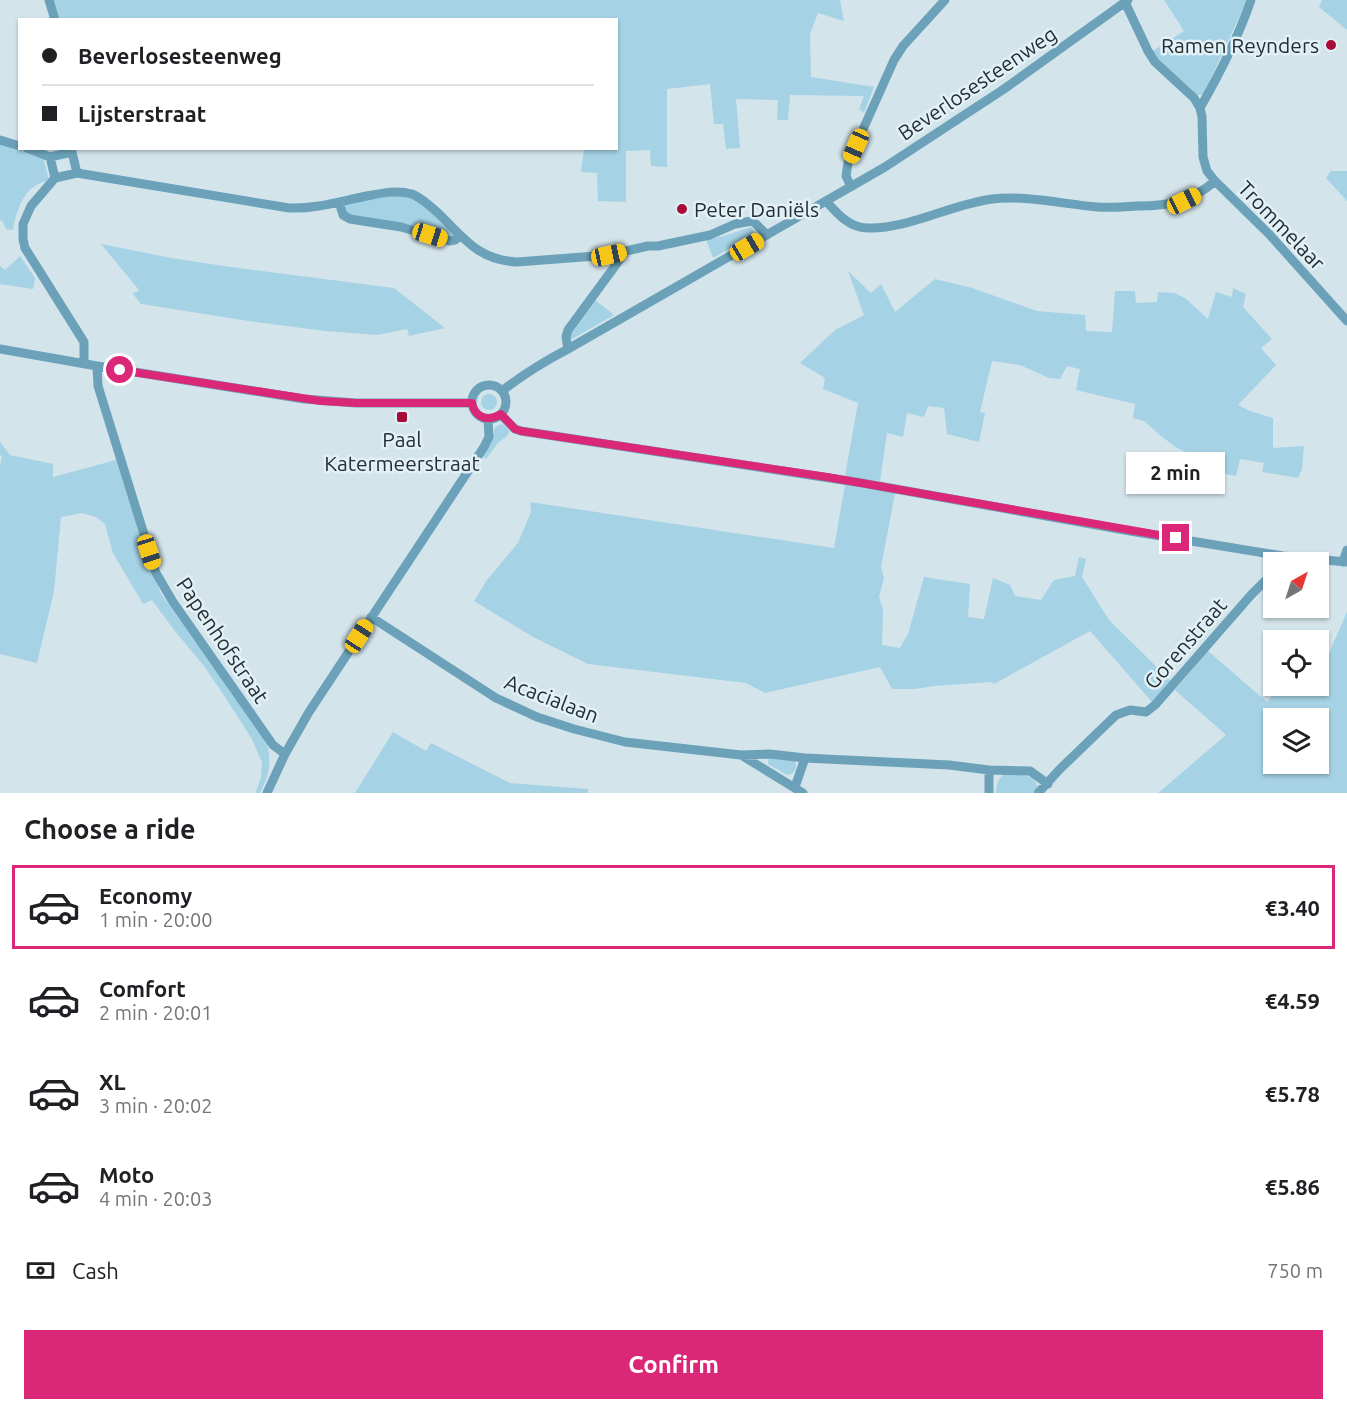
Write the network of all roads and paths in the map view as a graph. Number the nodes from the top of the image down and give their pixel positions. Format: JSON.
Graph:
{"nodes":[{"id":1,"x":49,"y":0,"type":"edge"},
{"id":2,"x":945,"y":0,"type":"edge"},
{"id":3,"x":1251,"y":0,"type":"edge"},
{"id":4,"x":1126,"y":1,"type":"edge"},
{"id":5,"x":54,"y":18,"type":"edge"},
{"id":6,"x":1200,"y":108,"type":"junction"},
{"id":7,"x":0,"y":140,"type":"edge"},
{"id":8,"x":18,"y":145,"type":"edge"},
{"id":9,"x":32,"y":150,"type":"edge"},
{"id":10,"x":73,"y":150,"type":"edge"},
{"id":11,"x":50,"y":157,"type":"junction"},
{"id":12,"x":77,"y":173,"type":"junction"},
{"id":13,"x":55,"y":178,"type":"junction"},
{"id":14,"x":1215,"y":181,"type":"junction"},
{"id":15,"x":851,"y":187,"type":"junction"},
{"id":16,"x":826,"y":201,"type":"junction"},
{"id":17,"x":339,"y":202,"type":"junction"},
{"id":18,"x":460,"y":235,"type":"junction"},
{"id":19,"x":767,"y":235,"type":"junction"},
{"id":20,"x":626,"y":251,"type":"junction"},
{"id":21,"x":1347,"y":321,"type":"edge"},
{"id":22,"x":0,"y":349,"type":"edge"},
{"id":23,"x":568,"y":349,"type":"junction"},
{"id":24,"x":84,"y":363,"type":"junction"},
{"id":25,"x":97,"y":366,"type":"junction"},
{"id":26,"x":502,"y":391,"type":"junction"},
{"id":27,"x":472,"y":403,"type":"junction"},
{"id":28,"x":501,"y":414,"type":"junction"},
{"id":29,"x":488,"y":419,"type":"junction"},
{"id":30,"x":1347,"y":550,"type":"edge"},
{"id":31,"x":1263,"y":556,"type":"edge"},
{"id":32,"x":1329,"y":561,"type":"edge"},
{"id":33,"x":1345,"y":562,"type":"edge"},
{"id":34,"x":1263,"y":583,"type":"edge"},
{"id":35,"x":371,"y":617,"type":"junction"},
{"id":36,"x":285,"y":754,"type":"junction"},
{"id":37,"x":741,"y":755,"type":"junction"},
{"id":38,"x":805,"y":758,"type":"junction"},
{"id":39,"x":989,"y":770,"type":"junction"},
{"id":40,"x":1048,"y":784,"type":"junction"},
{"id":41,"x":795,"y":787,"type":"junction"},
{"id":42,"x":267,"y":793,"type":"edge"},
{"id":43,"x":803,"y":793,"type":"edge"},
{"id":44,"x":989,"y":793,"type":"edge"},
{"id":45,"x":1038,"y":793,"type":"edge"}],
"edges":[{"from":1,"to":5,"type":"street"},
{"from":2,"to":15,"type":"street"},
{"from":3,"to":6,"type":"street"},
{"from":4,"to":6,"type":"street"},
{"from":4,"to":15,"type":"street","name":"Beverlosesteenweg"},
{"from":6,"to":14,"type":"street"},
{"from":7,"to":8,"type":"street"},
{"from":9,"to":11,"type":"street"},
{"from":10,"to":11,"type":"street"},
{"from":10,"to":12,"type":"street"},
{"from":11,"to":13,"type":"street"},
{"from":12,"to":13,"type":"street"},
{"from":12,"to":17,"type":"street"},
{"from":13,"to":24,"type":"street"},
{"from":14,"to":16,"type":"street"},
{"from":14,"to":21,"type":"street","name":"Trommelaar"},
{"from":15,"to":16,"type":"street","name":"Beverlosesteenweg"},
{"from":16,"to":19,"type":"street","name":"Beverlosesteenweg"},
{"from":17,"to":18,"type":"street"},
{"from":17,"to":18,"type":"street"},
{"from":18,"to":20,"type":"street"},
{"from":19,"to":20,"type":"street"},
{"from":19,"to":23,"type":"street","name":"Beverlosesteenweg"},
{"from":20,"to":23,"type":"street"},
{"from":22,"to":24,"type":"street"},
{"from":23,"to":26,"type":"street","name":"Beverlosesteenweg"},
{"from":24,"to":25,"type":"street"},
{"from":25,"to":27,"type":"street"},
{"from":25,"to":36,"type":"street","name":"Papenhofstraat"},
{"from":26,"to":27,"type":"street"},
{"from":26,"to":28,"type":"street"},
{"from":27,"to":29,"type":"street"},
{"from":28,"to":29,"type":"street"},
{"from":28,"to":31,"type":"street"},
{"from":29,"to":35,"type":"street"},
{"from":30,"to":33,"type":"street"},
{"from":32,"to":33,"type":"street"},
{"from":34,"to":40,"type":"street","name":"Gorenstraat"},
{"from":35,"to":36,"type":"street"},
{"from":35,"to":37,"type":"street","name":"Acacialaan"},
{"from":36,"to":42,"type":"street"},
{"from":37,"to":38,"type":"street","name":"Acacialaan"},
{"from":37,"to":41,"type":"street","name":"Acacialaan"},
{"from":38,"to":39,"type":"street","name":"Acacialaan"},
{"from":38,"to":41,"type":"street"},
{"from":39,"to":40,"type":"street","name":"Acacialaan"},
{"from":39,"to":44,"type":"street"},
{"from":40,"to":45,"type":"street","name":"Gorenstraat"},
{"from":41,"to":43,"type":"street","name":"Acacialaan"}]}
